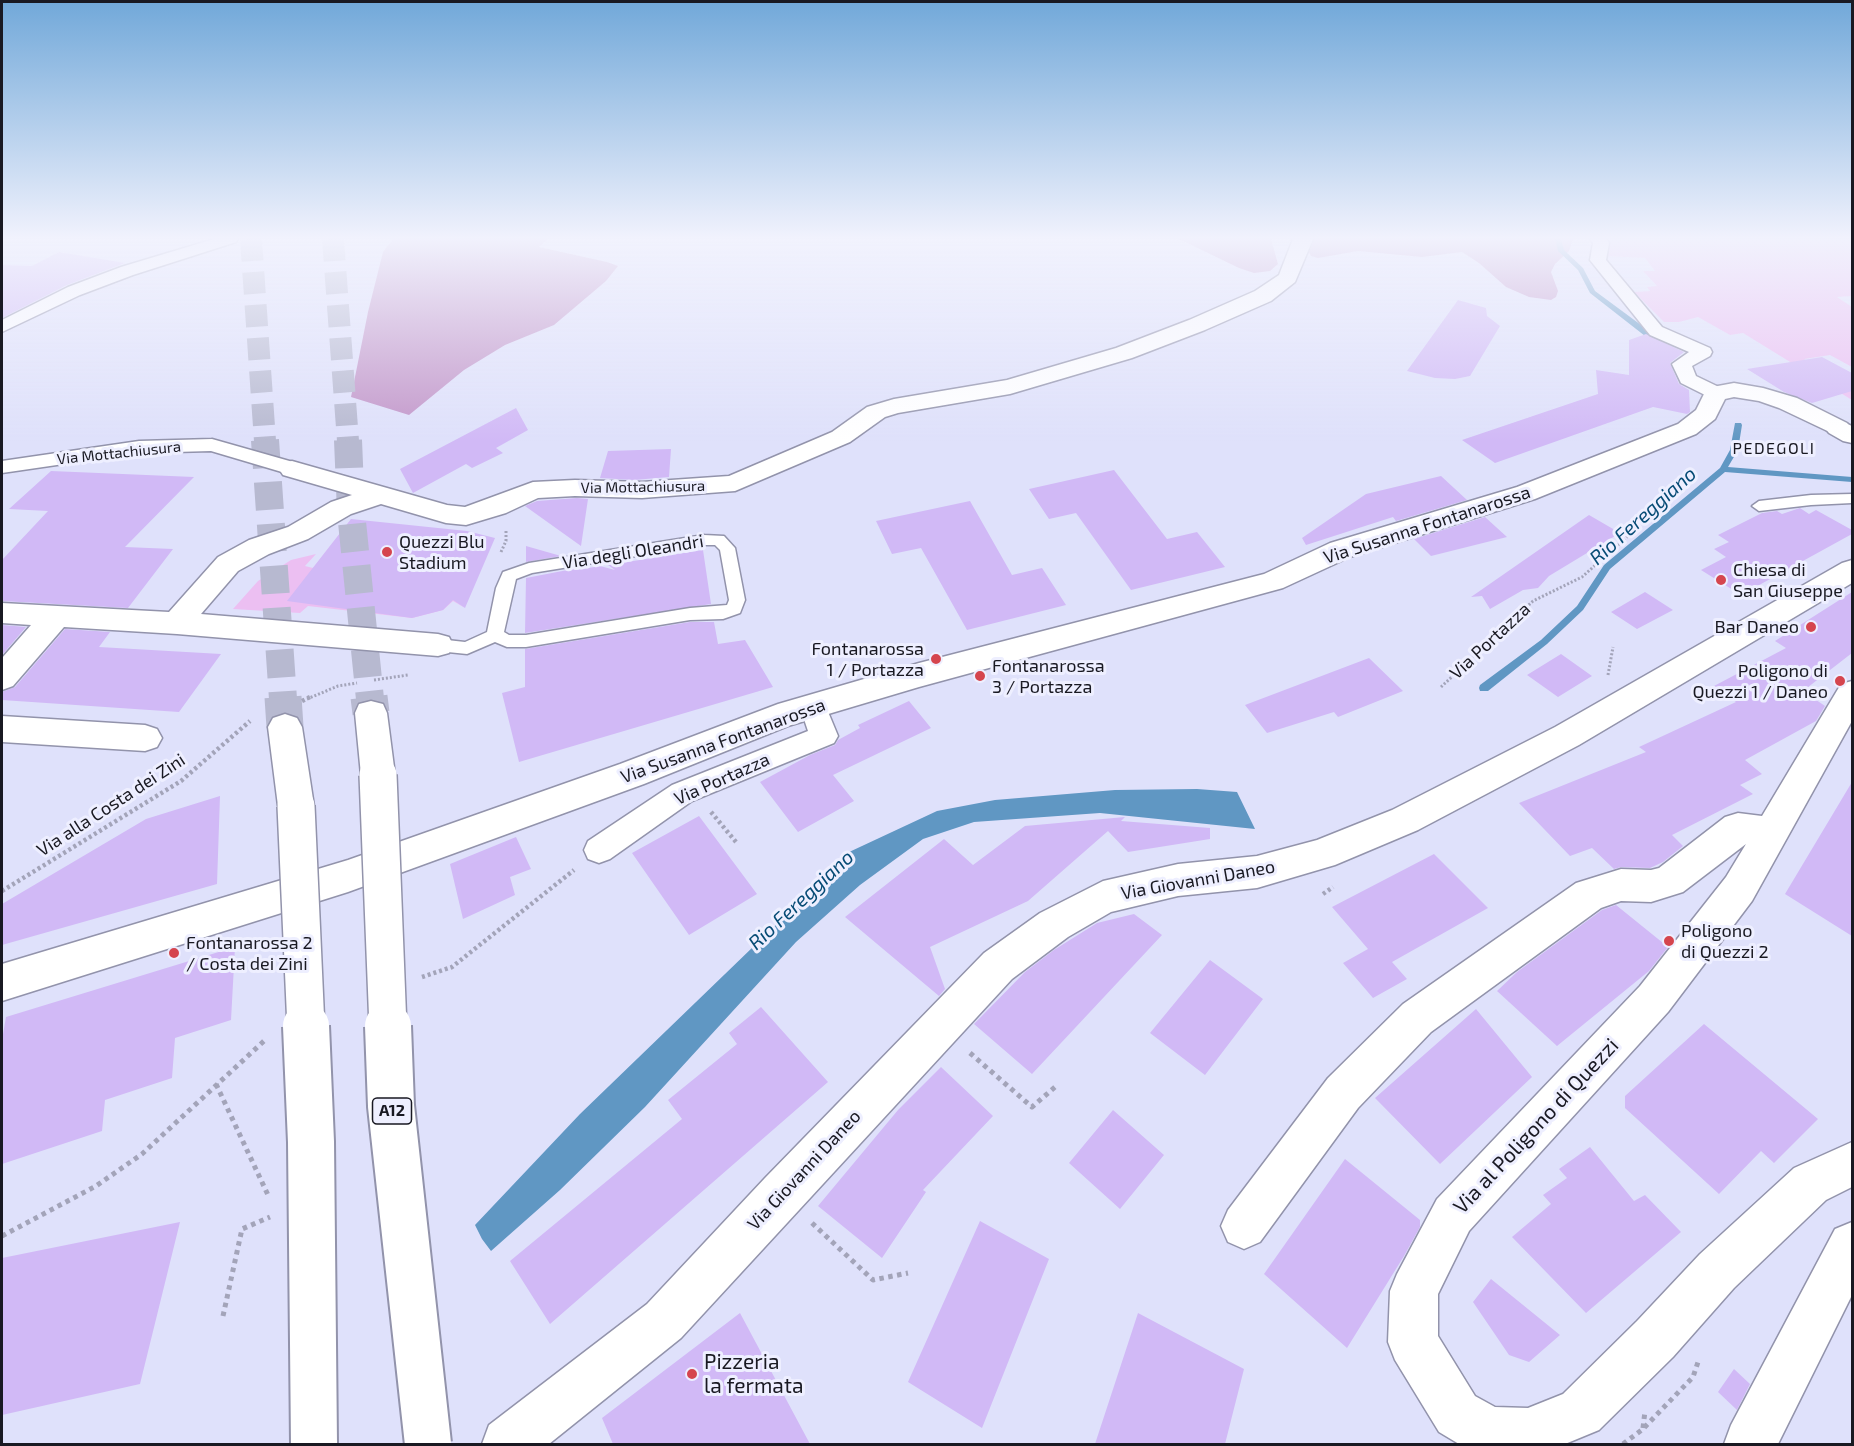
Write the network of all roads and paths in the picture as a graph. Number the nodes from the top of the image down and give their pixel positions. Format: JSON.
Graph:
{"nodes":[{"id":1,"x":43,"y":306,"type":"edge"},
{"id":2,"x":1239,"y":306,"type":"edge"},
{"id":3,"x":1636,"y":306,"type":"edge"},
{"id":4,"x":2,"y":327,"type":"edge"},
{"id":5,"x":1716,"y":393,"type":"junction"},
{"id":6,"x":1845,"y":432,"type":"edge"},
{"id":7,"x":2,"y":467,"type":"edge"},
{"id":8,"x":292,"y":469,"type":"joint"},
{"id":9,"x":380,"y":495,"type":"junction"},
{"id":10,"x":1852,"y":499,"type":"edge"},
{"id":11,"x":1759,"y":506,"type":"dead end"},
{"id":12,"x":1629,"y":535,"type":"dead end"},
{"id":13,"x":1852,"y":570,"type":"edge"},
{"id":14,"x":2,"y":613,"type":"edge"},
{"id":15,"x":56,"y":616,"type":"junction"},
{"id":16,"x":177,"y":622,"type":"junction"},
{"id":17,"x":495,"y":635,"type":"junction"},
{"id":18,"x":438,"y":645,"type":"joint"},
{"id":19,"x":415,"y":669,"type":"dead end"},
{"id":20,"x":2,"y":678,"type":"edge"},
{"id":21,"x":373,"y":680,"type":"dead end"},
{"id":22,"x":1441,"y":687,"type":"dead end"},
{"id":23,"x":1852,"y":693,"type":"edge"},
{"id":24,"x":366,"y":698,"type":"joint"},
{"id":25,"x":813,"y":707,"type":"junction"},
{"id":26,"x":279,"y":716,"type":"junction"},
{"id":27,"x":2,"y":729,"type":"edge"},
{"id":28,"x":146,"y":738,"type":"dead end"},
{"id":29,"x":1771,"y":832,"type":"junction"},
{"id":30,"x":599,"y":850,"type":"dead end"},
{"id":31,"x":2,"y":891,"type":"edge"},
{"id":32,"x":2,"y":983,"type":"edge"},
{"id":33,"x":940,"y":1027,"type":"junction"},
{"id":34,"x":216,"y":1084,"type":"dead end"},
{"id":35,"x":1055,"y":1087,"type":"dead end"},
{"id":36,"x":1852,"y":1164,"type":"edge"},
{"id":37,"x":781,"y":1194,"type":"junction"},
{"id":38,"x":272,"y":1203,"type":"dead end"},
{"id":39,"x":277,"y":1214,"type":"dead end"},
{"id":40,"x":1244,"y":1226,"type":"dead end"},
{"id":41,"x":1852,"y":1246,"type":"edge"},
{"id":42,"x":908,"y":1273,"type":"dead end"},
{"id":43,"x":223,"y":1316,"type":"dead end"},
{"id":44,"x":314,"y":1444,"type":"edge"},
{"id":45,"x":428,"y":1444,"type":"edge"},
{"id":46,"x":508,"y":1444,"type":"edge"},
{"id":47,"x":1750,"y":1444,"type":"edge"}],
"edges":[{"from":1,"to":4,"type":"street"},
{"from":2,"to":9,"type":"main road","name":"Via Mottachiusura"},
{"from":3,"to":5,"type":"street"},
{"from":5,"to":6,"type":"main road"},
{"from":5,"to":25,"type":"main road","name":"Via Susanna Fontanarossa"},
{"from":7,"to":8,"type":"street","name":"Via Mottachiusura"},
{"from":8,"to":9,"type":"main road","name":"Via Mottachiusura"},
{"from":9,"to":16,"type":"main road"},
{"from":10,"to":11,"type":"lane"},
{"from":12,"to":22,"type":"path","name":"Via Portazza"},
{"from":13,"to":33,"type":"main road","name":"Via Giovanni Daneo"},
{"from":14,"to":15,"type":"main road"},
{"from":15,"to":16,"type":"main road"},
{"from":15,"to":20,"type":"main road"},
{"from":16,"to":18,"type":"main road"},
{"from":17,"to":17,"type":"lane","name":"Via degli Oleandri"},
{"from":17,"to":18,"type":"lane"},
{"from":19,"to":21,"type":"path"},
{"from":23,"to":29,"type":"main road","name":"Via al Poligono di Quezzi"},
{"from":24,"to":26,"type":"path","name":"Via alla Costa dei Zini"},
{"from":24,"to":45,"type":"main road","number":"A12","bridge":true},
{"from":25,"to":30,"type":"street","name":"Via Portazza"},
{"from":25,"to":32,"type":"main road","name":"Via Susanna Fontanarossa"},
{"from":26,"to":31,"type":"path","name":"Via alla Costa dei Zini"},
{"from":26,"to":44,"type":"main road","bridge":true},
{"from":27,"to":28,"type":"main road"},
{"from":29,"to":36,"type":"main road","name":"Via al Poligono di Quezzi"},
{"from":29,"to":40,"type":"main road"},
{"from":33,"to":35,"type":"path"},
{"from":33,"to":37,"type":"main road","name":"Via Giovanni Daneo"},
{"from":34,"to":38,"type":"path"},
{"from":37,"to":42,"type":"path"},
{"from":37,"to":46,"type":"main road","name":"Via Giovanni Daneo"},
{"from":39,"to":43,"type":"path"},
{"from":41,"to":47,"type":"main road"}]}
